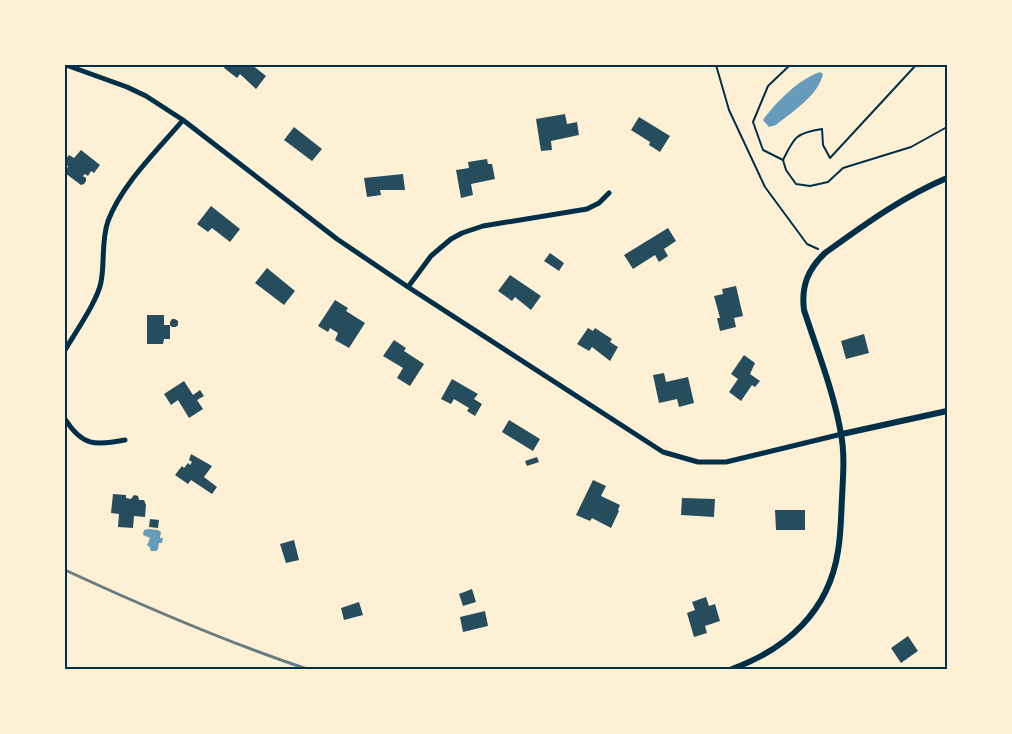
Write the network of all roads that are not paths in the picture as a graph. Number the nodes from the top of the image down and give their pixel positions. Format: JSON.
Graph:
{"nodes":[{"id":1,"x":66,"y":65,"type":"edge"},
{"id":2,"x":183,"y":120,"type":"junction"},
{"id":3,"x":947,"y":178,"type":"edge"},
{"id":4,"x":609,"y":193,"type":"dead end"},
{"id":5,"x":408,"y":287,"type":"junction"},
{"id":6,"x":65,"y":350,"type":"edge"},
{"id":7,"x":947,"y":410,"type":"edge"},
{"id":8,"x":65,"y":419,"type":"edge"},
{"id":9,"x":842,"y":434,"type":"junction"},
{"id":10,"x":125,"y":440,"type":"dead end"},
{"id":11,"x":732,"y":669,"type":"edge"}],
"edges":[{"from":1,"to":2,"type":"street"},
{"from":2,"to":5,"type":"street"},
{"from":2,"to":6,"type":"street"},
{"from":3,"to":9,"type":"street"},
{"from":4,"to":5,"type":"street"},
{"from":5,"to":9,"type":"street"},
{"from":7,"to":9,"type":"street"},
{"from":8,"to":10,"type":"street"},
{"from":9,"to":11,"type":"street"}]}
